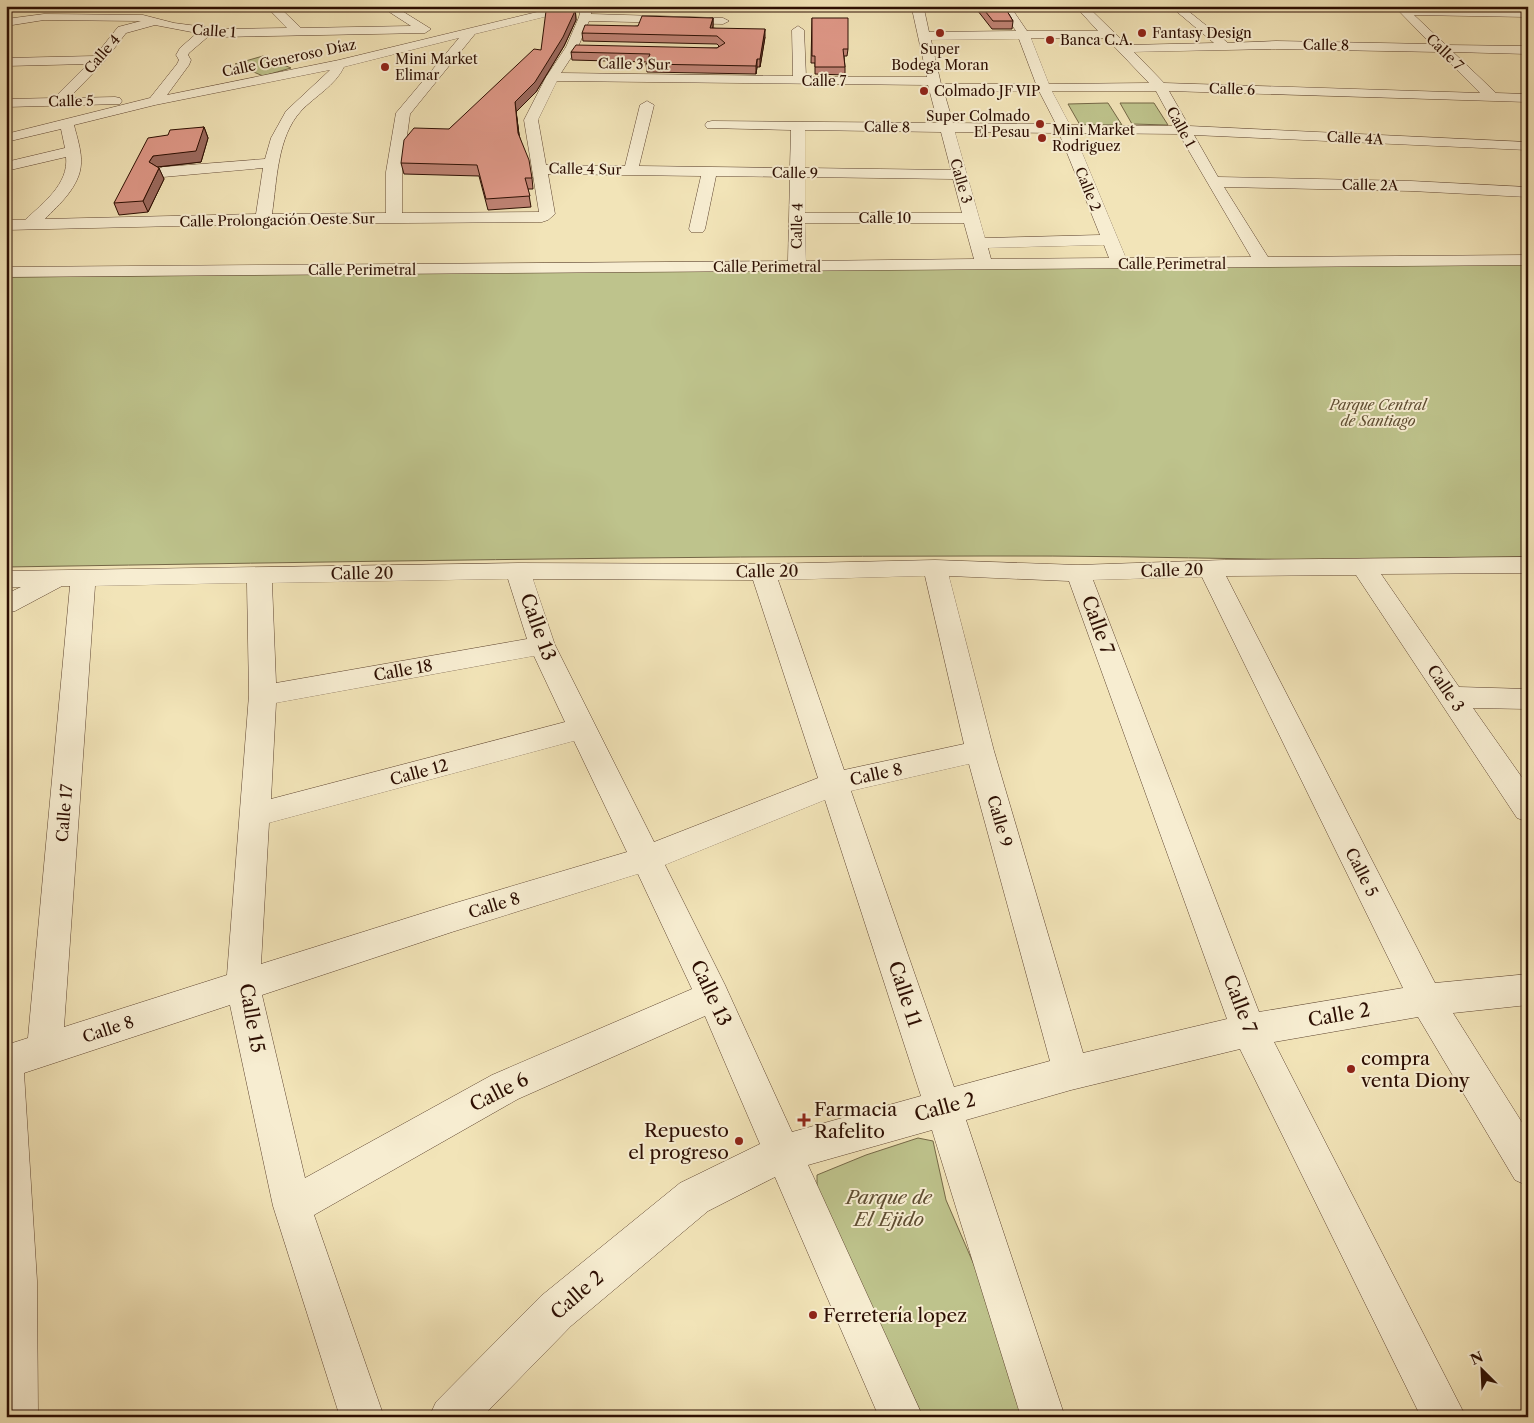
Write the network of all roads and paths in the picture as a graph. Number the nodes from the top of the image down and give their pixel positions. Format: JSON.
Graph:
{"nodes":[{"id":1,"x":55,"y":6,"type":"edge"},
{"id":2,"x":156,"y":6,"type":"edge"},
{"id":3,"x":271,"y":6,"type":"edge"},
{"id":4,"x":385,"y":6,"type":"edge"},
{"id":5,"x":726,"y":6,"type":"edge"},
{"id":6,"x":1004,"y":6,"type":"edge"},
{"id":7,"x":1080,"y":6,"type":"edge"},
{"id":8,"x":1175,"y":6,"type":"edge"},
{"id":9,"x":1402,"y":8,"type":"edge"},
{"id":10,"x":918,"y":9,"type":"dead end"},
{"id":11,"x":516,"y":10,"type":"dead end"},
{"id":12,"x":583,"y":10,"type":"edge"},
{"id":13,"x":1528,"y":14,"type":"edge"},
{"id":14,"x":44,"y":17,"type":"junction"},
{"id":15,"x":532,"y":17,"type":"junction"},
{"id":16,"x":7,"y":22,"type":"edge"},
{"id":17,"x":153,"y":22,"type":"junction"},
{"id":18,"x":424,"y":28,"type":"junction"},
{"id":19,"x":798,"y":30,"type":"dead end"},
{"id":20,"x":206,"y":32,"type":"junction"},
{"id":21,"x":298,"y":32,"type":"junction"},
{"id":22,"x":471,"y":32,"type":"junction"},
{"id":23,"x":1109,"y":34,"type":"junction"},
{"id":24,"x":1024,"y":35,"type":"junction"},
{"id":25,"x":923,"y":36,"type":"junction"},
{"id":26,"x":448,"y":38,"type":"junction"},
{"id":27,"x":1224,"y":45,"type":"junction"},
{"id":28,"x":1441,"y":48,"type":"junction"},
{"id":29,"x":1124,"y":49,"type":"junction"},
{"id":30,"x":1528,"y":50,"type":"edge"},
{"id":31,"x":99,"y":60,"type":"junction"},
{"id":32,"x":6,"y":62,"type":"edge"},
{"id":33,"x":339,"y":64,"type":"junction"},
{"id":34,"x":716,"y":66,"type":"edge"},
{"id":35,"x":552,"y":77,"type":"junction"},
{"id":36,"x":714,"y":80,"type":"junction"},
{"id":37,"x":800,"y":81,"type":"junction"},
{"id":38,"x":935,"y":84,"type":"junction"},
{"id":39,"x":1160,"y":87,"type":"junction"},
{"id":40,"x":1044,"y":88,"type":"junction"},
{"id":41,"x":1492,"y":97,"type":"junction"},
{"id":42,"x":1528,"y":98,"type":"edge"},
{"id":43,"x":59,"y":100,"type":"junction"},
{"id":44,"x":155,"y":101,"type":"junction"},
{"id":45,"x":6,"y":103,"type":"edge"},
{"id":46,"x":647,"y":105,"type":"dead end"},
{"id":47,"x":134,"y":106,"type":"junction"},
{"id":48,"x":67,"y":123,"type":"junction"},
{"id":49,"x":712,"y":124,"type":"dead end"},
{"id":50,"x":798,"y":126,"type":"junction"},
{"id":51,"x":1064,"y":127,"type":"junction"},
{"id":52,"x":946,"y":128,"type":"junction"},
{"id":53,"x":1182,"y":130,"type":"junction"},
{"id":54,"x":6,"y":138,"type":"edge"},
{"id":55,"x":1528,"y":146,"type":"edge"},
{"id":56,"x":71,"y":151,"type":"junction"},
{"id":57,"x":271,"y":163,"type":"junction"},
{"id":58,"x":6,"y":167,"type":"edge"},
{"id":59,"x":538,"y":169,"type":"junction"},
{"id":60,"x":631,"y":170,"type":"junction"},
{"id":61,"x":163,"y":172,"type":"dead end"},
{"id":62,"x":709,"y":172,"type":"junction"},
{"id":63,"x":797,"y":173,"type":"junction"},
{"id":64,"x":959,"y":175,"type":"junction"},
{"id":65,"x":1213,"y":182,"type":"junction"},
{"id":66,"x":1528,"y":192,"type":"edge"},
{"id":67,"x":263,"y":218,"type":"junction"},
{"id":68,"x":394,"y":218,"type":"junction"},
{"id":69,"x":798,"y":218,"type":"junction"},
{"id":70,"x":972,"y":218,"type":"junction"},
{"id":71,"x":30,"y":224,"type":"junction"},
{"id":72,"x":6,"y":226,"type":"edge"},
{"id":73,"x":697,"y":229,"type":"dead end"},
{"id":74,"x":1108,"y":240,"type":"junction"},
{"id":75,"x":978,"y":243,"type":"junction"},
{"id":76,"x":1528,"y":260,"type":"edge"},
{"id":77,"x":1263,"y":263,"type":"junction"},
{"id":78,"x":1120,"y":264,"type":"junction"},
{"id":79,"x":984,"y":266,"type":"junction"},
{"id":80,"x":797,"y":267,"type":"junction"},
{"id":81,"x":6,"y":272,"type":"edge"},
{"id":82,"x":1528,"y":565,"type":"edge"},
{"id":83,"x":935,"y":568,"type":"junction"},
{"id":84,"x":1363,"y":568,"type":"junction"},
{"id":85,"x":1210,"y":569,"type":"junction"},
{"id":86,"x":518,"y":571,"type":"junction"},
{"id":87,"x":763,"y":572,"type":"junction"},
{"id":88,"x":1078,"y":573,"type":"junction"},
{"id":89,"x":259,"y":575,"type":"junction"},
{"id":90,"x":71,"y":578,"type":"junction"},
{"id":91,"x":6,"y":579,"type":"edge"},
{"id":92,"x":6,"y":605,"type":"edge"},
{"id":93,"x":542,"y":644,"type":"junction"},
{"id":94,"x":263,"y":695,"type":"junction"},
{"id":95,"x":1452,"y":697,"type":"junction"},
{"id":96,"x":1528,"y":699,"type":"edge"},
{"id":97,"x":582,"y":728,"type":"junction"},
{"id":98,"x":980,"y":751,"type":"junction"},
{"id":99,"x":835,"y":783,"type":"junction"},
{"id":100,"x":1528,"y":810,"type":"edge"},
{"id":101,"x":255,"y":815,"type":"junction"},
{"id":102,"x":646,"y":859,"type":"junction"},
{"id":103,"x":243,"y":986,"type":"junction"},
{"id":104,"x":1528,"y":989,"type":"edge"},
{"id":105,"x":713,"y":996,"type":"junction"},
{"id":106,"x":1426,"y":1000,"type":"junction"},
{"id":107,"x":1249,"y":1030,"type":"junction"},
{"id":108,"x":45,"y":1048,"type":"junction"},
{"id":109,"x":6,"y":1062,"type":"edge"},
{"id":110,"x":6,"y":1072,"type":"edge"},
{"id":111,"x":1071,"y":1073,"type":"junction"},
{"id":112,"x":943,"y":1107,"type":"junction"},
{"id":113,"x":783,"y":1153,"type":"junction"},
{"id":114,"x":1528,"y":1167,"type":"edge"},
{"id":115,"x":292,"y":1206,"type":"junction"},
{"id":116,"x":12,"y":1283,"type":"edge"},
{"id":117,"x":16,"y":1417,"type":"edge"},
{"id":118,"x":362,"y":1417,"type":"edge"},
{"id":119,"x":451,"y":1417,"type":"edge"},
{"id":120,"x":901,"y":1417,"type":"edge"},
{"id":121,"x":1043,"y":1417,"type":"edge"},
{"id":122,"x":1444,"y":1417,"type":"edge"}],
"edges":[{"from":1,"to":14,"type":"street"},
{"from":2,"to":17,"type":"street"},
{"from":3,"to":21,"type":"street"},
{"from":4,"to":18,"type":"street"},
{"from":5,"to":12,"type":"street","name":"Calle Generoso Díaz"},
{"from":6,"to":24,"type":"street","name":"Calle 2"},
{"from":7,"to":23,"type":"street","name":"Calle 1"},
{"from":8,"to":27,"type":"street"},
{"from":9,"to":13,"type":"street"},
{"from":9,"to":28,"type":"street","name":"Calle 7"},
{"from":10,"to":25,"type":"street","name":"Calle 3"},
{"from":11,"to":15,"type":"street"},
{"from":12,"to":15,"type":"street","name":"Calle Generoso Díaz"},
{"from":12,"to":35,"type":"street"},
{"from":14,"to":16,"type":"street","name":"Calle 1"},
{"from":14,"to":17,"type":"street","name":"Calle 1"},
{"from":15,"to":22,"type":"street","name":"Calle Generoso Díaz"},
{"from":17,"to":20,"type":"street","name":"Calle 1"},
{"from":17,"to":31,"type":"street","name":"Calle 4"},
{"from":18,"to":21,"type":"street","name":"Calle 1"},
{"from":18,"to":26,"type":"street"},
{"from":19,"to":37,"type":"street"},
{"from":20,"to":21,"type":"street","name":"Calle 1"},
{"from":20,"to":44,"type":"street"},
{"from":22,"to":26,"type":"street","name":"Calle Generoso Díaz"},
{"from":22,"to":68,"type":"street"},
{"from":23,"to":24,"type":"street"},
{"from":23,"to":29,"type":"street","name":"Calle 1"},
{"from":24,"to":25,"type":"street"},
{"from":24,"to":40,"type":"street","name":"Calle 2"},
{"from":25,"to":38,"type":"street","name":"Calle 3"},
{"from":26,"to":33,"type":"street","name":"Calle Generoso Díaz"},
{"from":27,"to":28,"type":"street","name":"Calle 8"},
{"from":27,"to":29,"type":"street","name":"Calle 8"},
{"from":28,"to":30,"type":"street","name":"Calle 8"},
{"from":28,"to":41,"type":"street","name":"Calle 7"},
{"from":29,"to":39,"type":"street","name":"Calle 1"},
{"from":31,"to":32,"type":"street"},
{"from":31,"to":43,"type":"street","name":"Calle 4"},
{"from":33,"to":44,"type":"street","name":"Calle Generoso Díaz"},
{"from":33,"to":57,"type":"street"},
{"from":34,"to":36,"type":"street"},
{"from":35,"to":36,"type":"street","name":"Calle 3 Sur"},
{"from":35,"to":59,"type":"street"},
{"from":36,"to":37,"type":"street","name":"Calle 7"},
{"from":37,"to":38,"type":"street","name":"Calle 7"},
{"from":38,"to":40,"type":"street","name":"Calle 6"},
{"from":38,"to":52,"type":"street","name":"Calle 3"},
{"from":39,"to":40,"type":"street","name":"Calle 6"},
{"from":39,"to":41,"type":"street","name":"Calle 6"},
{"from":39,"to":53,"type":"street","name":"Calle 1"},
{"from":40,"to":51,"type":"street","name":"Calle 2"},
{"from":41,"to":42,"type":"street","name":"Calle 6"},
{"from":43,"to":45,"type":"street","name":"Calle 5"},
{"from":43,"to":47,"type":"street","name":"Calle 5"},
{"from":44,"to":47,"type":"street","name":"Calle Generoso Díaz"},
{"from":46,"to":60,"type":"street"},
{"from":47,"to":48,"type":"street","name":"Calle Generoso Díaz"},
{"from":48,"to":54,"type":"street","name":"Calle Generoso Díaz"},
{"from":48,"to":56,"type":"street"},
{"from":49,"to":50,"type":"street","name":"Calle 8"},
{"from":50,"to":52,"type":"street","name":"Calle 8"},
{"from":50,"to":63,"type":"street","name":"Calle 4"},
{"from":51,"to":52,"type":"street","name":"Calle 8"},
{"from":51,"to":53,"type":"street","name":"Calle 8"},
{"from":51,"to":74,"type":"street","name":"Calle 2"},
{"from":52,"to":64,"type":"street","name":"Calle 3"},
{"from":53,"to":55,"type":"street","name":"Calle 4A"},
{"from":53,"to":65,"type":"street","name":"Calle 1"},
{"from":56,"to":58,"type":"street"},
{"from":56,"to":71,"type":"street"},
{"from":57,"to":61,"type":"street"},
{"from":57,"to":67,"type":"street"},
{"from":59,"to":60,"type":"street","name":"Calle 4 Sur"},
{"from":59,"to":68,"type":"street","name":"Calle Prolongación Oeste Sur"},
{"from":60,"to":62,"type":"street","name":"Calle 9"},
{"from":62,"to":63,"type":"street","name":"Calle 9"},
{"from":62,"to":73,"type":"street"},
{"from":63,"to":64,"type":"street","name":"Calle 9"},
{"from":63,"to":69,"type":"street","name":"Calle 4"},
{"from":64,"to":70,"type":"street","name":"Calle 3"},
{"from":65,"to":66,"type":"street","name":"Calle 2A"},
{"from":65,"to":77,"type":"street","name":"Calle 1"},
{"from":67,"to":68,"type":"street","name":"Calle Prolongación Oeste Sur"},
{"from":67,"to":71,"type":"street","name":"Calle Prolongación Oeste Sur"},
{"from":69,"to":70,"type":"street","name":"Calle 10"},
{"from":69,"to":80,"type":"street","name":"Calle 4"},
{"from":70,"to":75,"type":"street","name":"Calle 3"},
{"from":71,"to":72,"type":"street","name":"Calle Prolongación Oeste Sur"},
{"from":74,"to":75,"type":"street"},
{"from":74,"to":78,"type":"street","name":"Calle 2"},
{"from":75,"to":79,"type":"street","name":"Calle 3"},
{"from":76,"to":77,"type":"street","name":"Calle Perimetral"},
{"from":77,"to":78,"type":"street","name":"Calle Perimetral"},
{"from":78,"to":79,"type":"street","name":"Calle Perimetral"},
{"from":79,"to":80,"type":"street","name":"Calle Perimetral"},
{"from":80,"to":81,"type":"street","name":"Calle Perimetral"},
{"from":82,"to":84,"type":"street","name":"Calle 20"},
{"from":83,"to":87,"type":"street","name":"Calle 20"},
{"from":83,"to":88,"type":"street","name":"Calle 20"},
{"from":83,"to":98,"type":"street","name":"Calle 9"},
{"from":84,"to":85,"type":"street","name":"Calle 20"},
{"from":84,"to":95,"type":"street","name":"Calle 3"},
{"from":85,"to":88,"type":"street","name":"Calle 20"},
{"from":85,"to":106,"type":"street","name":"Calle 5"},
{"from":86,"to":87,"type":"street","name":"Calle 20"},
{"from":86,"to":89,"type":"street","name":"Calle 20"},
{"from":86,"to":93,"type":"street","name":"Calle 13"},
{"from":87,"to":99,"type":"street","name":"Calle 11"},
{"from":88,"to":107,"type":"street","name":"Calle 7"},
{"from":89,"to":90,"type":"street","name":"Calle 20"},
{"from":89,"to":94,"type":"street","name":"Calle 15"},
{"from":90,"to":91,"type":"street","name":"Calle 20"},
{"from":90,"to":92,"type":"street"},
{"from":90,"to":108,"type":"street","name":"Calle 17"},
{"from":93,"to":94,"type":"street","name":"Calle 18"},
{"from":93,"to":97,"type":"street","name":"Calle 13"},
{"from":94,"to":101,"type":"street","name":"Calle 15"},
{"from":95,"to":96,"type":"street"},
{"from":95,"to":100,"type":"street","name":"Calle 3"},
{"from":97,"to":101,"type":"street","name":"Calle 12"},
{"from":97,"to":102,"type":"street","name":"Calle 13"},
{"from":98,"to":99,"type":"street","name":"Calle 8"},
{"from":98,"to":111,"type":"street","name":"Calle 9"},
{"from":99,"to":102,"type":"street","name":"Calle 8"},
{"from":99,"to":112,"type":"street","name":"Calle 11"},
{"from":101,"to":103,"type":"street","name":"Calle 15"},
{"from":102,"to":103,"type":"street","name":"Calle 8"},
{"from":102,"to":105,"type":"street","name":"Calle 13"},
{"from":103,"to":108,"type":"street","name":"Calle 8"},
{"from":103,"to":115,"type":"street","name":"Calle 15"},
{"from":104,"to":106,"type":"street","name":"Calle 2"},
{"from":105,"to":113,"type":"street","name":"Calle 13"},
{"from":105,"to":115,"type":"street","name":"Calle 6"},
{"from":106,"to":107,"type":"street","name":"Calle 2"},
{"from":106,"to":114,"type":"street","name":"Calle 5"},
{"from":107,"to":111,"type":"street","name":"Calle 2"},
{"from":107,"to":122,"type":"street","name":"Calle 7"},
{"from":108,"to":109,"type":"street","name":"Calle 8"},
{"from":110,"to":116,"type":"street"},
{"from":111,"to":112,"type":"street","name":"Calle 2"},
{"from":112,"to":113,"type":"street","name":"Calle 2"},
{"from":112,"to":121,"type":"street","name":"Calle 11"},
{"from":113,"to":119,"type":"street","name":"Calle 2"},
{"from":113,"to":120,"type":"street","name":"Calle 13"},
{"from":115,"to":118,"type":"street","name":"Calle 15"},
{"from":116,"to":117,"type":"street"}]}
